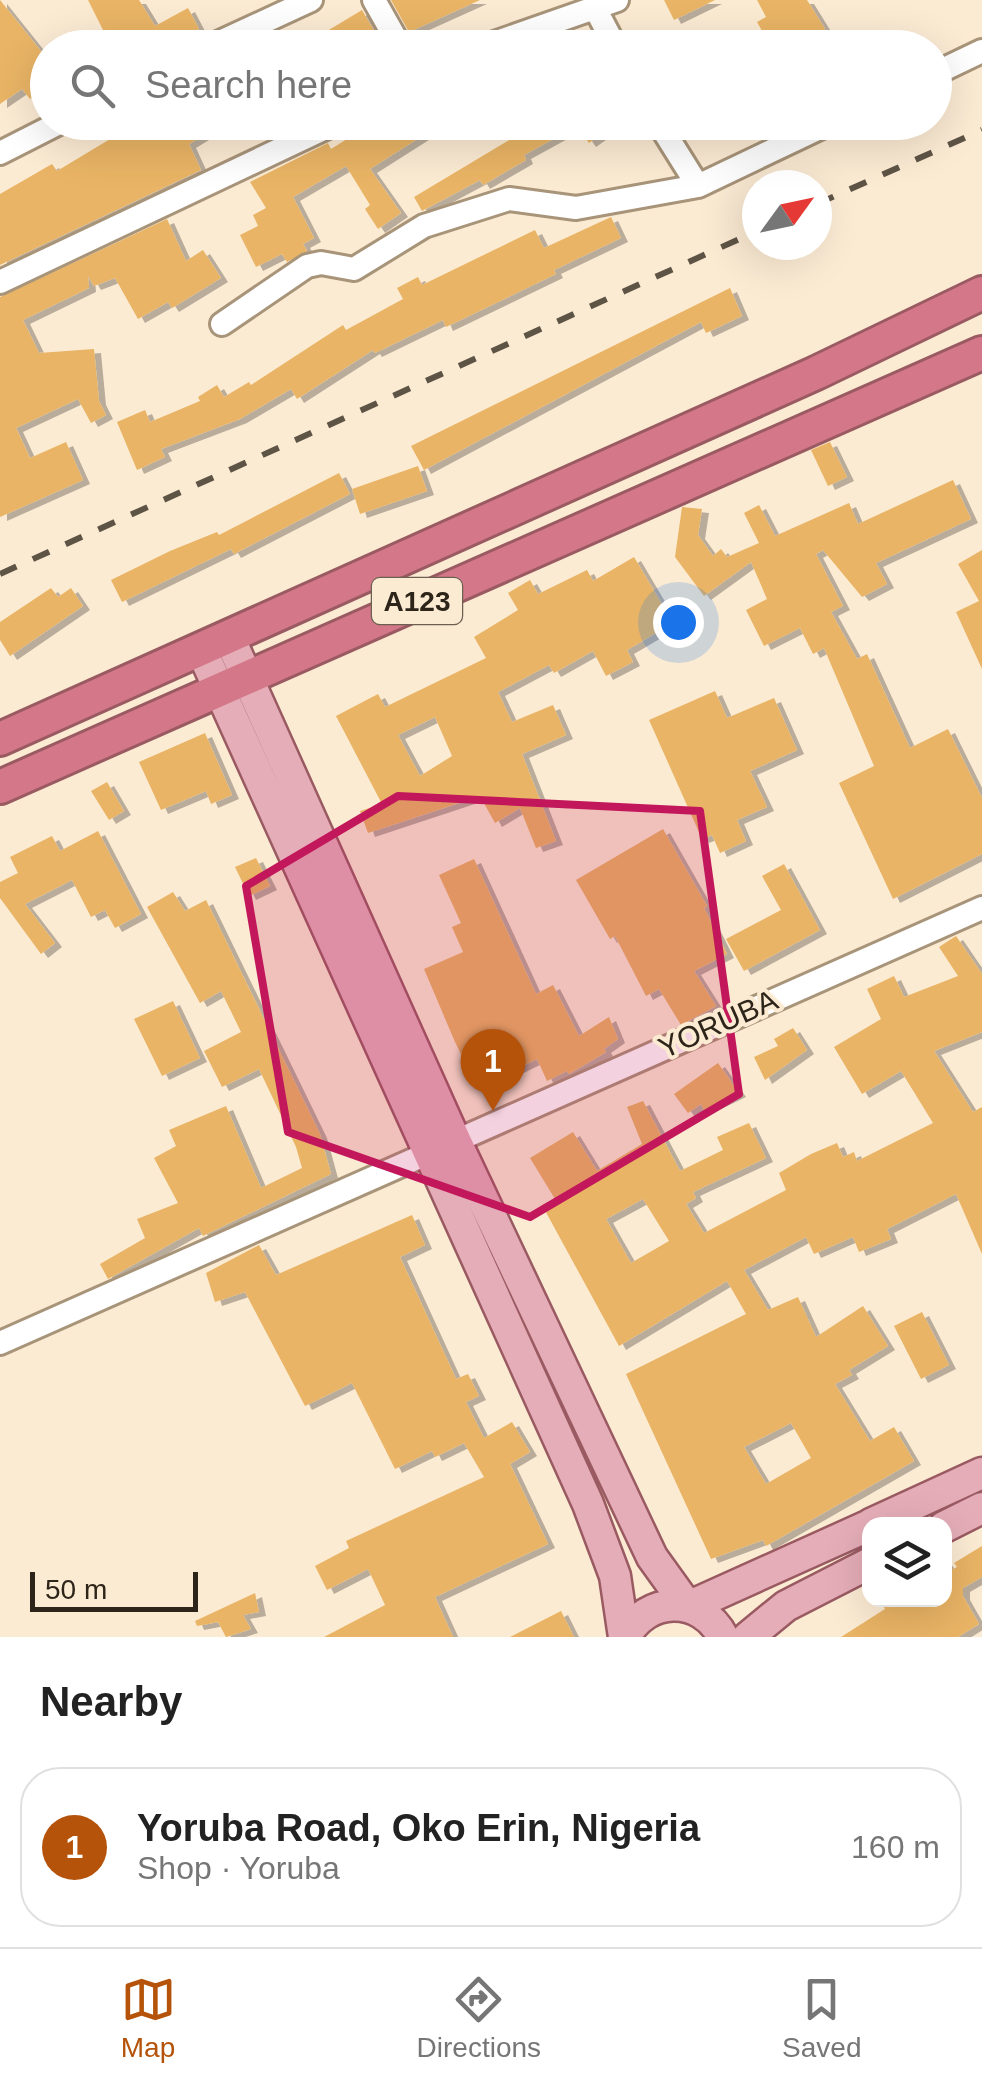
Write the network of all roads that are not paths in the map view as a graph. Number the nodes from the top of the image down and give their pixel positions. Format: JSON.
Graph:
{"nodes":[{"id":1,"x":311,"y":0,"type":"edge"},
{"id":2,"x":374,"y":0,"type":"edge"},
{"id":3,"x":606,"y":5,"type":"edge"},
{"id":4,"x":247,"y":30,"type":"edge"},
{"id":5,"x":390,"y":30,"type":"edge"},
{"id":6,"x":533,"y":30,"type":"edge"},
{"id":7,"x":612,"y":30,"type":"edge"},
{"id":8,"x":982,"y":51,"type":"edge"},
{"id":9,"x":952,"y":65,"type":"edge"},
{"id":10,"x":30,"y":138,"type":"edge"},
{"id":11,"x":300,"y":140,"type":"edge"},
{"id":12,"x":669,"y":140,"type":"edge"},
{"id":13,"x":794,"y":140,"type":"edge"},
{"id":14,"x":0,"y":154,"type":"edge"},
{"id":15,"x":698,"y":186,"type":"junction"},
{"id":16,"x":0,"y":282,"type":"edge"},
{"id":17,"x":982,"y":294,"type":"edge"},
{"id":18,"x":982,"y":316,"type":"edge"},
{"id":19,"x":222,"y":324,"type":"dead end"},
{"id":20,"x":982,"y":332,"type":"edge"},
{"id":21,"x":982,"y":353,"type":"edge"},
{"id":22,"x":816,"y":373,"type":"junction"},
{"id":23,"x":834,"y":415,"type":"junction"},
{"id":24,"x":215,"y":643,"type":"junction"},
{"id":25,"x":232,"y":683,"type":"junction"},
{"id":26,"x":0,"y":739,"type":"edge"},
{"id":27,"x":0,"y":787,"type":"edge"},
{"id":28,"x":982,"y":908,"type":"edge"},
{"id":29,"x":454,"y":1140,"type":"junction"},
{"id":30,"x":426,"y":1153,"type":"junction"},
{"id":31,"x":0,"y":1343,"type":"edge"},
{"id":32,"x":982,"y":1473,"type":"edge"},
{"id":33,"x":982,"y":1508,"type":"edge"},
{"id":34,"x":887,"y":1517,"type":"edge"},
{"id":35,"x":952,"y":1522,"type":"edge"},
{"id":36,"x":862,"y":1529,"type":"edge"},
{"id":37,"x":862,"y":1568,"type":"edge"},
{"id":38,"x":688,"y":1607,"type":"junction"},
{"id":39,"x":624,"y":1637,"type":"edge"},
{"id":40,"x":722,"y":1637,"type":"edge"},
{"id":41,"x":748,"y":1637,"type":"edge"}],
"edges":[{"from":1,"to":4,"type":"street"},
{"from":2,"to":5,"type":"street"},
{"from":3,"to":6,"type":"street"},
{"from":3,"to":7,"type":"street"},
{"from":8,"to":9,"type":"street"},
{"from":10,"to":14,"type":"street"},
{"from":11,"to":16,"type":"street"},
{"from":12,"to":15,"type":"street"},
{"from":13,"to":15,"type":"street"},
{"from":15,"to":19,"type":"street"},
{"from":17,"to":22,"type":"highway","number":"A123"},
{"from":18,"to":22,"type":"highway","number":"A123"},
{"from":20,"to":23,"type":"highway","number":"A123"},
{"from":21,"to":23,"type":"highway","number":"A123"},
{"from":22,"to":24,"type":"highway","number":"A123"},
{"from":23,"to":25,"type":"highway","number":"A123"},
{"from":24,"to":25,"type":"main road"},
{"from":24,"to":26,"type":"highway","number":"A123"},
{"from":25,"to":27,"type":"highway","number":"A123"},
{"from":25,"to":29,"type":"main road"},
{"from":25,"to":30,"type":"main road"},
{"from":28,"to":29,"type":"street","name":"YORUBA"},
{"from":29,"to":30,"type":"street","name":"YORUBA"},
{"from":29,"to":38,"type":"main road"},
{"from":30,"to":31,"type":"street","name":"YORUBA"},
{"from":30,"to":39,"type":"main road"},
{"from":32,"to":34,"type":"main road"},
{"from":33,"to":35,"type":"main road"},
{"from":36,"to":38,"type":"main road"},
{"from":37,"to":41,"type":"main road"},
{"from":38,"to":39,"type":"main road"},
{"from":38,"to":40,"type":"main road"}]}
